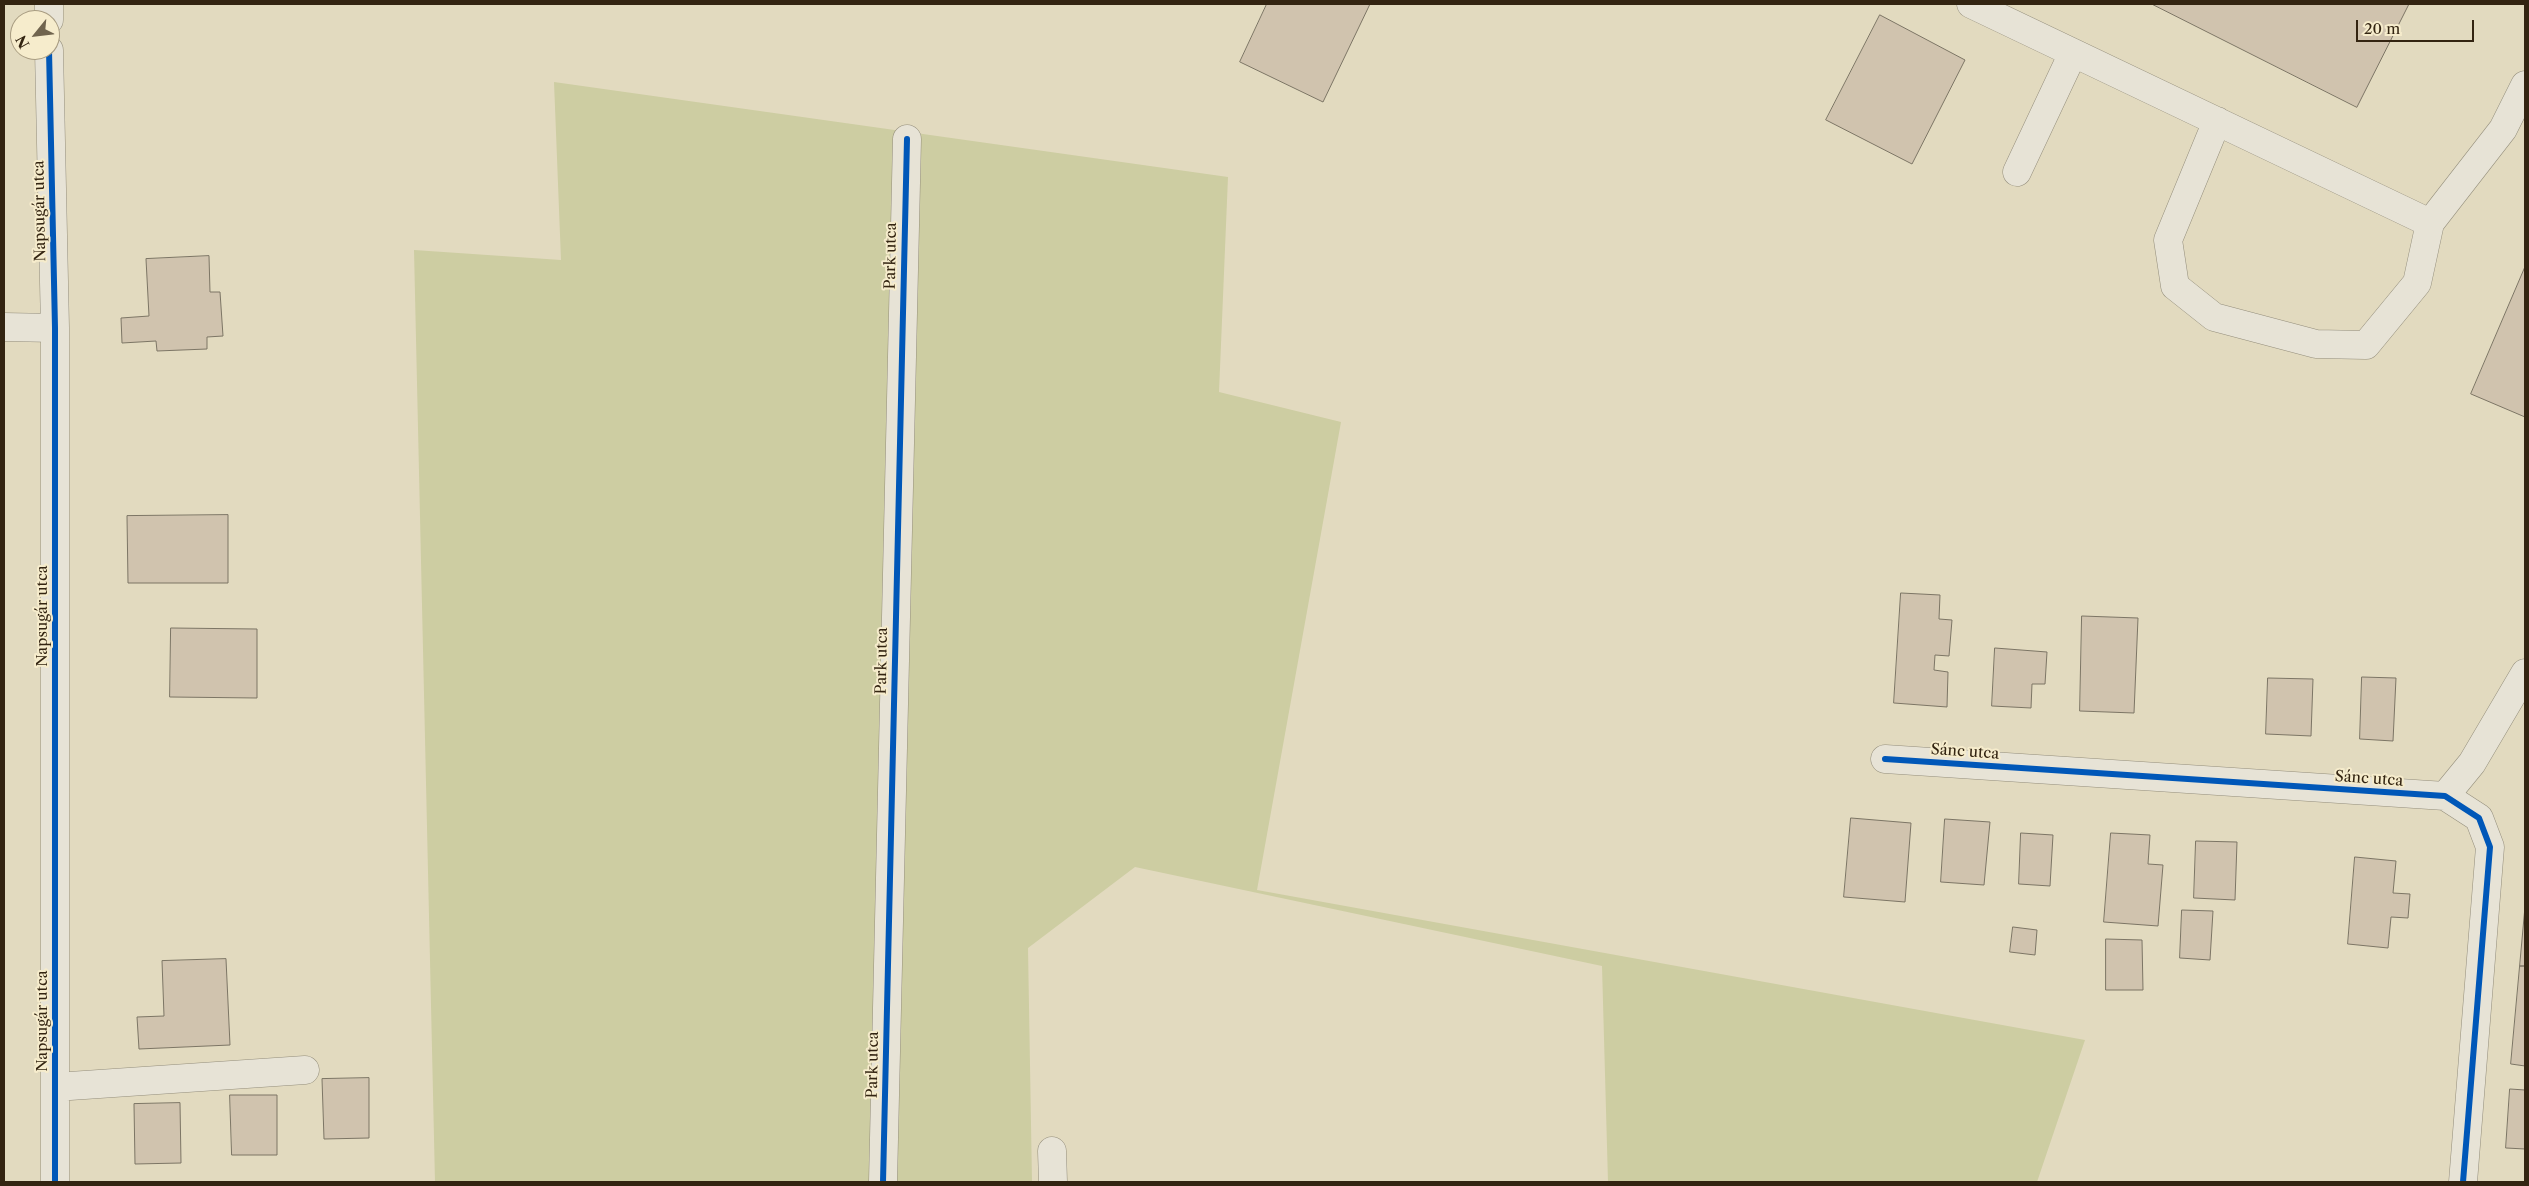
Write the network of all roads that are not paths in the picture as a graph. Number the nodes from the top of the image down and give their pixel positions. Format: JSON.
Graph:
{"nodes":[{"id":1,"x":1970,"y":4,"type":"edge"},
{"id":2,"x":2073,"y":53,"type":"junction"},
{"id":3,"x":49,"y":60,"type":"edge"},
{"id":4,"x":2525,"y":85,"type":"edge"},
{"id":5,"x":2217,"y":121,"type":"junction"},
{"id":6,"x":907,"y":140,"type":"dead end"},
{"id":7,"x":2016,"y":172,"type":"dead end"},
{"id":8,"x":2430,"y":223,"type":"junction"},
{"id":9,"x":4,"y":327,"type":"edge"},
{"id":10,"x":55,"y":328,"type":"junction"},
{"id":11,"x":2524,"y":681,"type":"edge"},
{"id":12,"x":1885,"y":759,"type":"dead end"},
{"id":13,"x":2445,"y":796,"type":"junction"},
{"id":14,"x":305,"y":1070,"type":"dead end"},
{"id":15,"x":55,"y":1087,"type":"junction"},
{"id":16,"x":1052,"y":1151,"type":"dead end"},
{"id":17,"x":56,"y":1182,"type":"edge"},
{"id":18,"x":883,"y":1182,"type":"edge"},
{"id":19,"x":1053,"y":1182,"type":"edge"},
{"id":20,"x":2463,"y":1182,"type":"edge"}],
"edges":[{"from":1,"to":2,"type":"street"},
{"from":2,"to":5,"type":"street"},
{"from":2,"to":7,"type":"street"},
{"from":3,"to":10,"type":"street","name":"Napsugár utca"},
{"from":4,"to":8,"type":"street"},
{"from":5,"to":8,"type":"street"},
{"from":5,"to":8,"type":"street"},
{"from":6,"to":18,"type":"street","name":"Park utca"},
{"from":9,"to":10,"type":"street"},
{"from":10,"to":15,"type":"street","name":"Napsugár utca"},
{"from":11,"to":13,"type":"street"},
{"from":12,"to":13,"type":"street","name":"Sánc utca"},
{"from":13,"to":20,"type":"street","name":"Sánc utca"},
{"from":14,"to":15,"type":"street"},
{"from":15,"to":17,"type":"street","name":"Napsugár utca"},
{"from":16,"to":19,"type":"street"}]}
